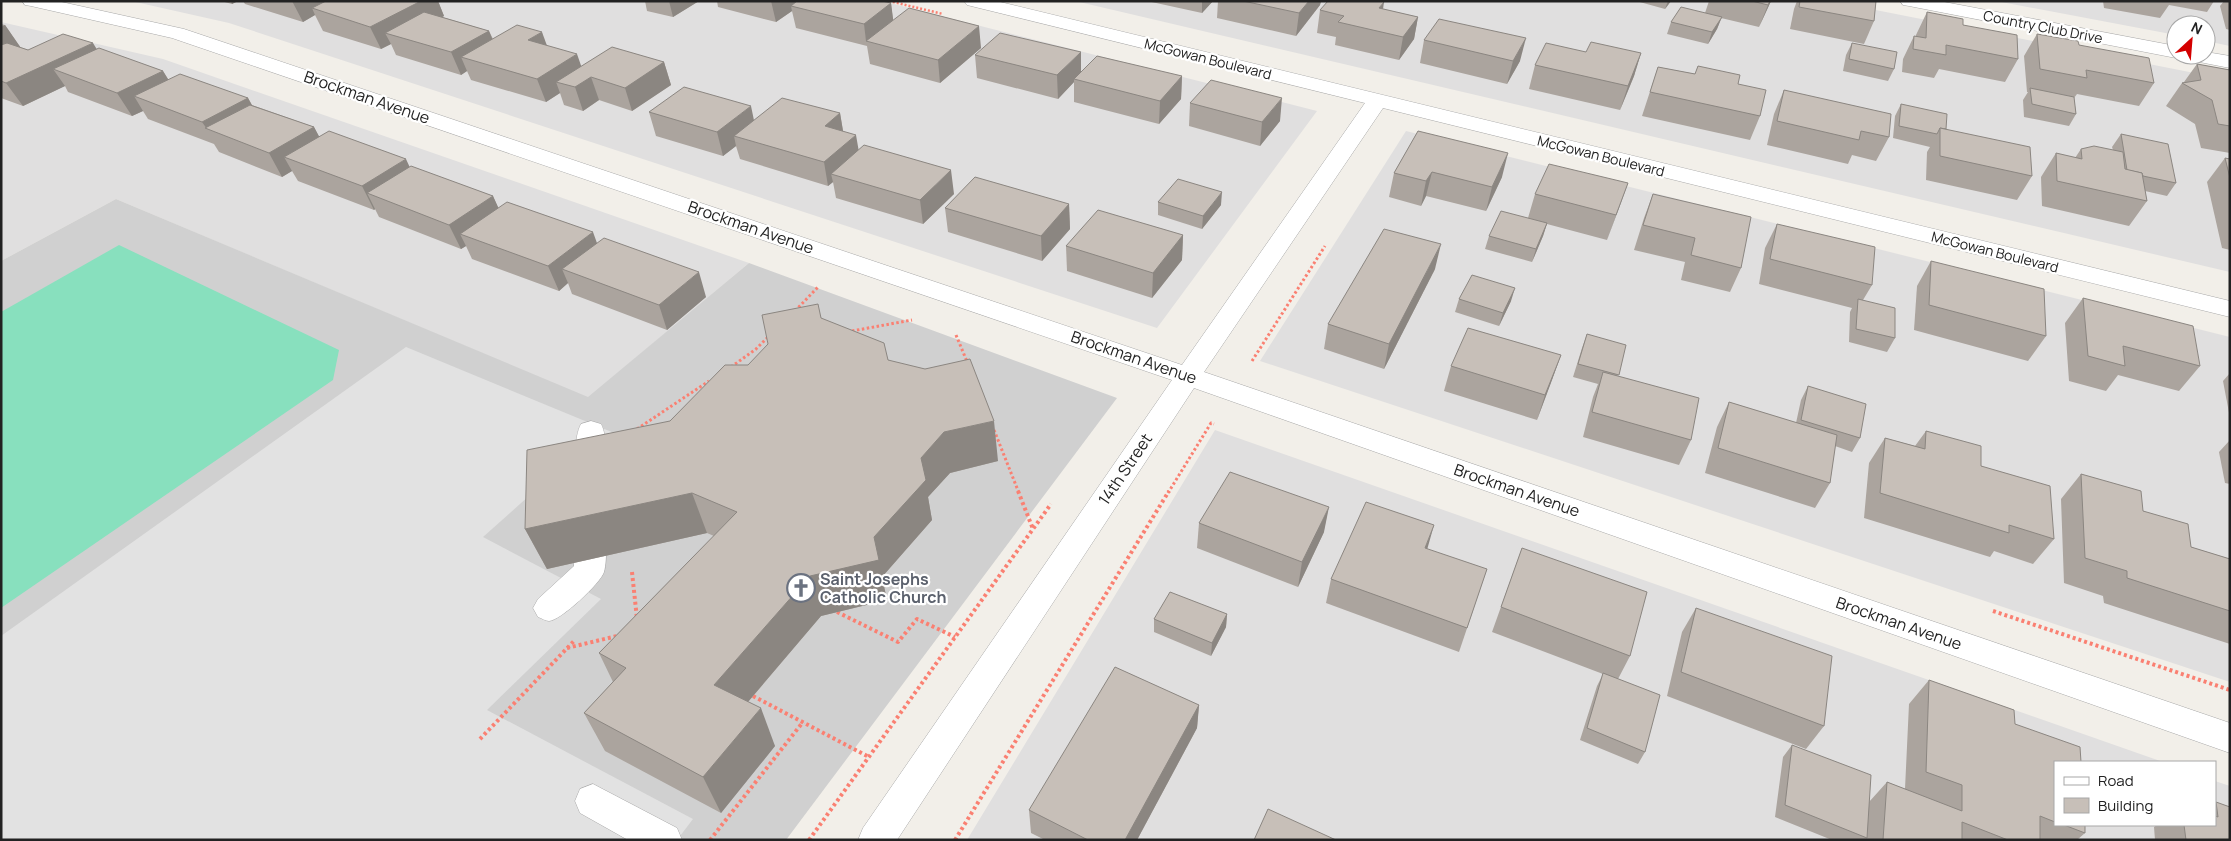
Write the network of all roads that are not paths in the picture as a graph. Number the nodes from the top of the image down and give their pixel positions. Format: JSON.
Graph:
{"nodes":[{"id":1,"x":32,"y":1,"type":"edge"},
{"id":2,"x":973,"y":1,"type":"edge"},
{"id":3,"x":1909,"y":1,"type":"edge"},
{"id":4,"x":2166,"y":50,"type":"edge"},
{"id":5,"x":2216,"y":59,"type":"edge"},
{"id":6,"x":2230,"y":62,"type":"edge"},
{"id":7,"x":1377,"y":101,"type":"junction"},
{"id":8,"x":2230,"y":310,"type":"edge"},
{"id":9,"x":1188,"y":376,"type":"junction"},
{"id":10,"x":591,"y":431,"type":"dead end"},
{"id":11,"x":549,"y":608,"type":"dead end"},
{"id":12,"x":2230,"y":738,"type":"edge"},
{"id":13,"x":592,"y":801,"type":"dead end"},
{"id":14,"x":664,"y":840,"type":"edge"},
{"id":15,"x":876,"y":840,"type":"edge"}],
"edges":[{"from":1,"to":9,"type":"street","name":"Brockman Avenue"},
{"from":2,"to":7,"type":"street","name":"McGowan Boulevard"},
{"from":3,"to":4,"type":"street","name":"Country Club Drive"},
{"from":5,"to":6,"type":"street"},
{"from":7,"to":8,"type":"street","name":"McGowan Boulevard"},
{"from":7,"to":9,"type":"street","name":"14th Street"},
{"from":9,"to":12,"type":"street","name":"Brockman Avenue"},
{"from":9,"to":15,"type":"street","name":"14th Street"},
{"from":10,"to":11,"type":"street"},
{"from":13,"to":14,"type":"street"}]}
